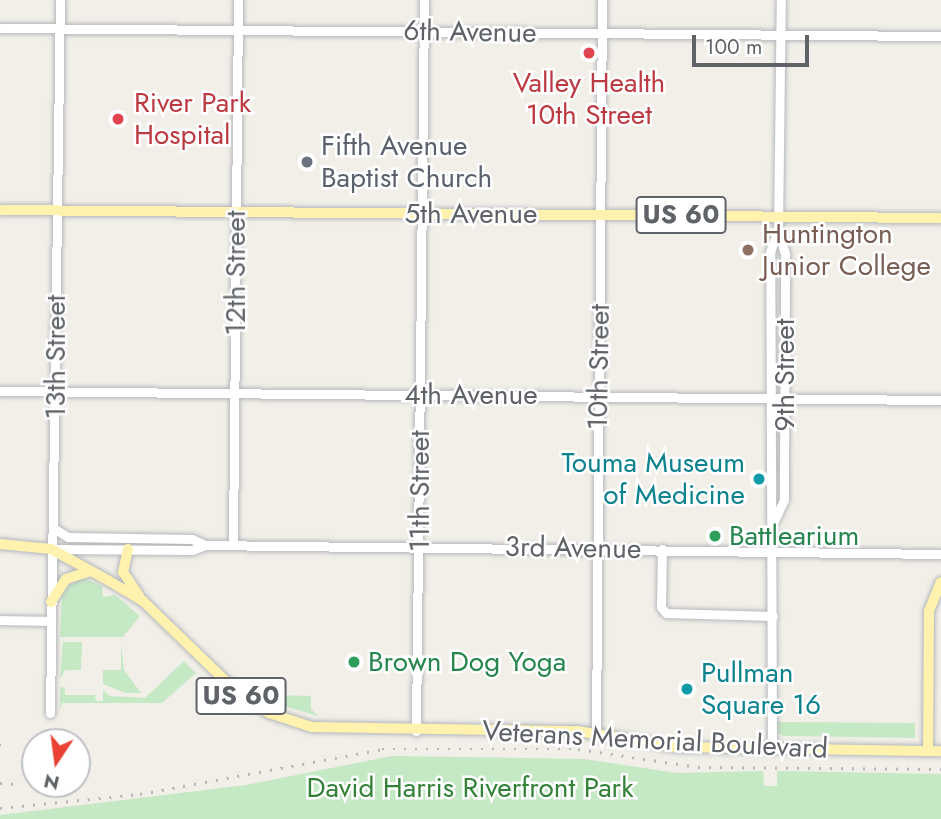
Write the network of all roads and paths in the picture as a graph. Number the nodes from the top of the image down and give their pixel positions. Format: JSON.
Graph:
{"nodes":[{"id":1,"x":60,"y":0,"type":"edge"},
{"id":2,"x":238,"y":0,"type":"edge"},
{"id":3,"x":424,"y":0,"type":"edge"},
{"id":4,"x":602,"y":0,"type":"edge"},
{"id":5,"x":781,"y":0,"type":"edge"},
{"id":6,"x":0,"y":28,"type":"edge"},
{"id":7,"x":60,"y":28,"type":"junction"},
{"id":8,"x":238,"y":30,"type":"junction"},
{"id":9,"x":424,"y":32,"type":"junction"},
{"id":10,"x":602,"y":33,"type":"junction"},
{"id":11,"x":780,"y":35,"type":"junction"},
{"id":12,"x":941,"y":36,"type":"edge"},
{"id":13,"x":0,"y":210,"type":"edge"},
{"id":14,"x":58,"y":210,"type":"junction"},
{"id":15,"x":236,"y":212,"type":"junction"},
{"id":16,"x":422,"y":213,"type":"junction"},
{"id":17,"x":600,"y":214,"type":"junction"},
{"id":18,"x":779,"y":216,"type":"junction"},
{"id":19,"x":941,"y":218,"type":"edge"},
{"id":20,"x":778,"y":230,"type":"junction"},
{"id":21,"x":0,"y":391,"type":"edge"},
{"id":22,"x":56,"y":392,"type":"junction"},
{"id":23,"x":235,"y":393,"type":"junction"},
{"id":24,"x":420,"y":395,"type":"junction"},
{"id":25,"x":599,"y":396,"type":"junction"},
{"id":26,"x":770,"y":398,"type":"junction"},
{"id":27,"x":785,"y":399,"type":"junction"},
{"id":28,"x":941,"y":400,"type":"edge"},
{"id":29,"x":775,"y":519,"type":"junction"},
{"id":30,"x":55,"y":529,"type":"junction"},
{"id":31,"x":0,"y":544,"type":"edge"},
{"id":32,"x":205,"y":545,"type":"junction"},
{"id":33,"x":233,"y":545,"type":"junction"},
{"id":34,"x":419,"y":547,"type":"junction"},
{"id":35,"x":596,"y":548,"type":"junction"},
{"id":36,"x":128,"y":549,"type":"junction"},
{"id":37,"x":662,"y":549,"type":"junction"},
{"id":38,"x":51,"y":550,"type":"junction"},
{"id":39,"x":774,"y":550,"type":"junction"},
{"id":40,"x":941,"y":554,"type":"edge"},
{"id":41,"x":90,"y":570,"type":"junction"},
{"id":42,"x":941,"y":582,"type":"edge"},
{"id":43,"x":143,"y":601,"type":"junction"},
{"id":44,"x":51,"y":602,"type":"junction"},
{"id":45,"x":773,"y":616,"type":"junction"},
{"id":46,"x":0,"y":620,"type":"edge"},
{"id":47,"x":51,"y":621,"type":"junction"},
{"id":48,"x":50,"y":713,"type":"dead end"},
{"id":49,"x":416,"y":731,"type":"junction"},
{"id":50,"x":596,"y":733,"type":"junction"},
{"id":51,"x":772,"y":748,"type":"junction"},
{"id":52,"x":928,"y":751,"type":"junction"},
{"id":53,"x":941,"y":751,"type":"edge"}],
"edges":[{"from":1,"to":7,"type":"street","name":"13th Street"},
{"from":2,"to":8,"type":"street","name":"12th Street"},
{"from":3,"to":9,"type":"street","name":"11th Street"},
{"from":4,"to":10,"type":"street","name":"10th Street"},
{"from":5,"to":11,"type":"street","name":"9th Street"},
{"from":6,"to":7,"type":"street","name":"6th Avenue"},
{"from":7,"to":8,"type":"street","name":"6th Avenue"},
{"from":7,"to":14,"type":"street","name":"13th Street"},
{"from":8,"to":9,"type":"street","name":"6th Avenue"},
{"from":8,"to":15,"type":"street","name":"12th Street"},
{"from":9,"to":10,"type":"street","name":"6th Avenue"},
{"from":9,"to":16,"type":"street","name":"11th Street"},
{"from":10,"to":11,"type":"street","name":"6th Avenue"},
{"from":10,"to":17,"type":"street","name":"10th Street"},
{"from":11,"to":12,"type":"street","name":"6th Avenue"},
{"from":11,"to":18,"type":"street","name":"9th Street"},
{"from":13,"to":14,"type":"main road","name":"5th Avenue","number":"US 60"},
{"from":14,"to":15,"type":"main road","name":"5th Avenue","number":"US 60"},
{"from":14,"to":22,"type":"street","name":"13th Street"},
{"from":15,"to":16,"type":"main road","name":"5th Avenue","number":"US 60"},
{"from":15,"to":23,"type":"street","name":"12th Street"},
{"from":16,"to":17,"type":"main road","name":"5th Avenue","number":"US 60"},
{"from":16,"to":24,"type":"street","name":"11th Street"},
{"from":17,"to":18,"type":"main road","name":"5th Avenue","number":"US 60"},
{"from":17,"to":25,"type":"street","name":"10th Street"},
{"from":18,"to":19,"type":"main road","name":"5th Avenue","number":"US 60"},
{"from":18,"to":20,"type":"street","name":"9th Street"},
{"from":20,"to":26,"type":"street","name":"9th Street"},
{"from":20,"to":27,"type":"street","name":"9th Street"},
{"from":21,"to":22,"type":"street","name":"4th Avenue"},
{"from":22,"to":23,"type":"street","name":"4th Avenue"},
{"from":22,"to":30,"type":"street","name":"13th Street"},
{"from":23,"to":24,"type":"street","name":"4th Avenue"},
{"from":23,"to":33,"type":"street","name":"12th Street"},
{"from":24,"to":25,"type":"street","name":"4th Avenue"},
{"from":24,"to":34,"type":"street","name":"11th Street"},
{"from":25,"to":26,"type":"street","name":"4th Avenue"},
{"from":25,"to":35,"type":"street","name":"10th Street"},
{"from":26,"to":27,"type":"street","name":"4th Avenue"},
{"from":26,"to":29,"type":"street","name":"9th Street"},
{"from":27,"to":28,"type":"street","name":"4th Avenue"},
{"from":27,"to":29,"type":"street","name":"9th Street"},
{"from":29,"to":39,"type":"street","name":"9th Street"},
{"from":30,"to":32,"type":"street","name":"3rd Avenue"},
{"from":30,"to":38,"type":"street","name":"13th Street"},
{"from":31,"to":38,"type":"main road","name":"3rd Avenue","number":"US 60"},
{"from":32,"to":33,"type":"street","name":"3rd Avenue"},
{"from":32,"to":36,"type":"street","name":"3rd Avenue"},
{"from":33,"to":34,"type":"street","name":"3rd Avenue"},
{"from":34,"to":35,"type":"street","name":"3rd Avenue"},
{"from":34,"to":49,"type":"street","name":"11th Street"},
{"from":35,"to":37,"type":"street","name":"3rd Avenue"},
{"from":35,"to":50,"type":"street","name":"10th Street"},
{"from":36,"to":38,"type":"street","name":"3rd Avenue"},
{"from":36,"to":43,"type":"main road"},
{"from":37,"to":39,"type":"street","name":"3rd Avenue"},
{"from":37,"to":45,"type":"street"},
{"from":38,"to":41,"type":"main road","name":"Veterans Memorial Boulevard","number":"US 60"},
{"from":38,"to":44,"type":"street","name":"13th Street"},
{"from":39,"to":40,"type":"street","name":"3rd Avenue"},
{"from":39,"to":45,"type":"street","name":"9th Street"},
{"from":41,"to":43,"type":"main road","name":"Veterans Memorial Boulevard","number":"US 60"},
{"from":41,"to":44,"type":"main road"},
{"from":42,"to":52,"type":"main road"},
{"from":43,"to":49,"type":"main road","name":"Veterans Memorial Boulevard","number":"US 60"},
{"from":44,"to":47,"type":"street","name":"13th Street"},
{"from":45,"to":51,"type":"street","name":"9th Street"},
{"from":46,"to":47,"type":"street"},
{"from":47,"to":48,"type":"street","name":"13th Street"},
{"from":49,"to":50,"type":"main road","name":"Veterans Memorial Boulevard","number":"US 60"},
{"from":50,"to":51,"type":"main road","name":"Veterans Memorial Boulevard","number":"US 60"},
{"from":51,"to":52,"type":"main road","name":"Veterans Memorial Boulevard","number":"US 60"},
{"from":52,"to":53,"type":"main road","name":"Veterans Memorial Boulevard","number":"US 60"}]}
